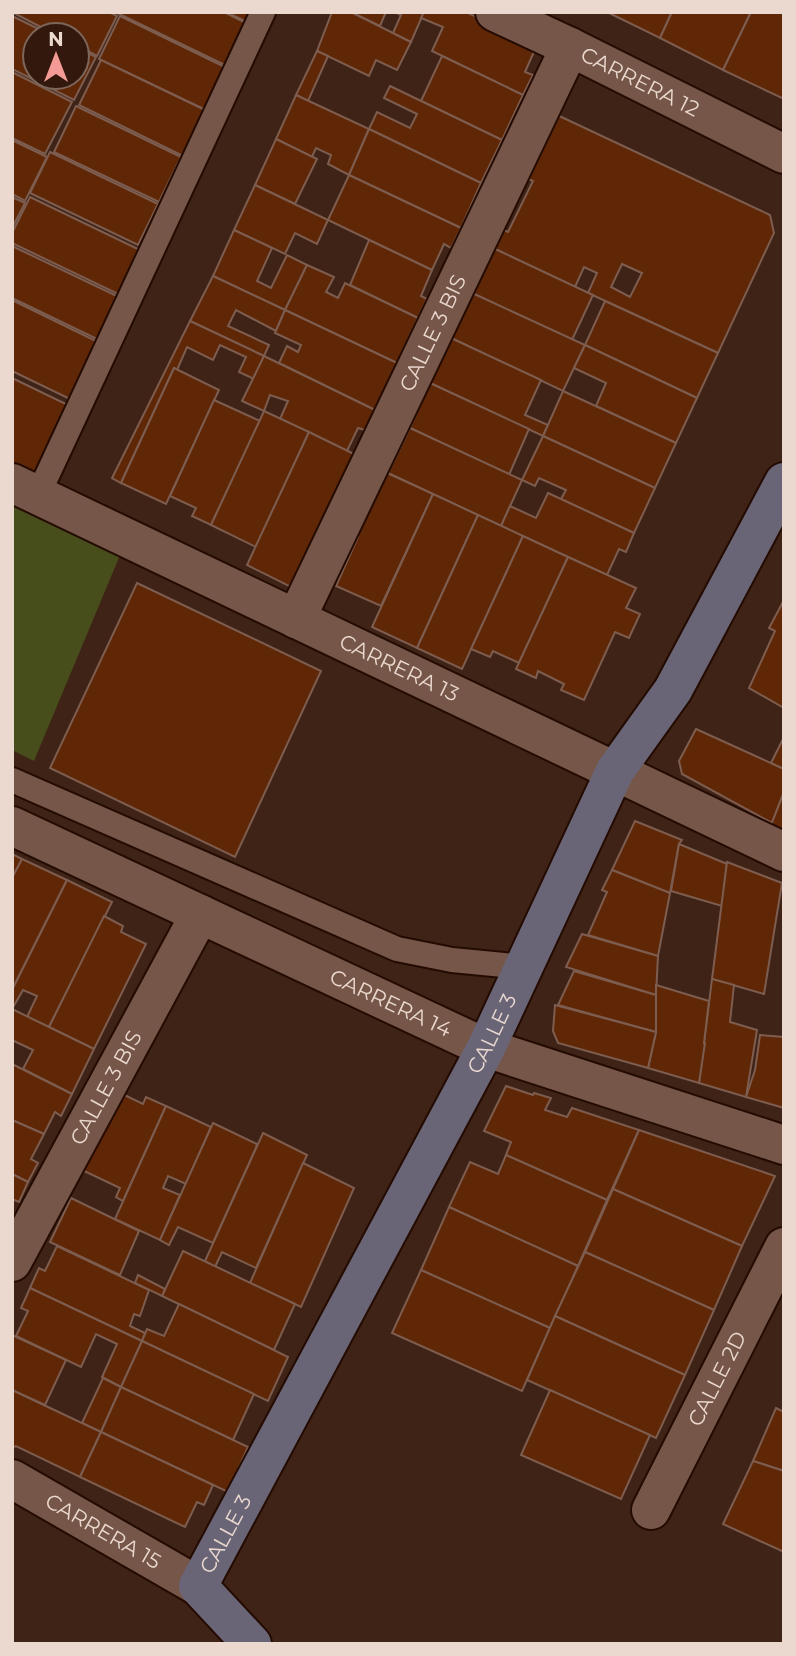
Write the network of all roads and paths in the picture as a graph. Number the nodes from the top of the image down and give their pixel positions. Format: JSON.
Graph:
{"nodes":[{"id":1,"x":263,"y":12,"type":"edge"},
{"id":2,"x":495,"y":12,"type":"edge"},
{"id":3,"x":570,"y":47,"type":"junction"},
{"id":4,"x":784,"y":154,"type":"edge"},
{"id":5,"x":784,"y":482,"type":"edge"},
{"id":6,"x":25,"y":489,"type":"edge"},
{"id":7,"x":296,"y":619,"type":"junction"},
{"id":8,"x":615,"y":771,"type":"junction"},
{"id":9,"x":12,"y":780,"type":"edge"},
{"id":10,"x":12,"y":826,"type":"edge"},
{"id":11,"x":784,"y":852,"type":"edge"},
{"id":12,"x":200,"y":914,"type":"junction"},
{"id":13,"x":524,"y":967,"type":"junction"},
{"id":14,"x":486,"y":1048,"type":"junction"},
{"id":15,"x":784,"y":1145,"type":"edge"},
{"id":16,"x":784,"y":1247,"type":"edge"},
{"id":17,"x":12,"y":1262,"type":"edge"},
{"id":18,"x":12,"y":1479,"type":"edge"},
{"id":19,"x":651,"y":1510,"type":"dead end"},
{"id":20,"x":198,"y":1586,"type":"junction"},
{"id":21,"x":252,"y":1644,"type":"edge"}],
"edges":[{"from":1,"to":6,"type":"lane"},
{"from":2,"to":3,"type":"street","name":"CARRERA 12"},
{"from":3,"to":4,"type":"street","name":"CARRERA 12"},
{"from":3,"to":7,"type":"street","name":"CALLE 3 BIS"},
{"from":5,"to":8,"type":"main road","name":"CALLE 3"},
{"from":6,"to":7,"type":"street","name":"CARRERA 13"},
{"from":7,"to":8,"type":"street","name":"CARRERA 13"},
{"from":8,"to":11,"type":"street","name":"CARRERA 13"},
{"from":8,"to":13,"type":"main road","name":"CALLE 3"},
{"from":9,"to":13,"type":"lane"},
{"from":10,"to":12,"type":"street","name":"CARRERA 14"},
{"from":12,"to":14,"type":"street","name":"CARRERA 14"},
{"from":12,"to":17,"type":"street","name":"CALLE 3 BIS"},
{"from":13,"to":14,"type":"main road","name":"CALLE 3"},
{"from":14,"to":15,"type":"street","name":"CARRERA 14"},
{"from":14,"to":20,"type":"main road","name":"CALLE 3"},
{"from":16,"to":19,"type":"street","name":"CALLE 2D"},
{"from":18,"to":20,"type":"street","name":"CARRERA 15"},
{"from":20,"to":21,"type":"main road","name":"CARRERA 15"}]}
